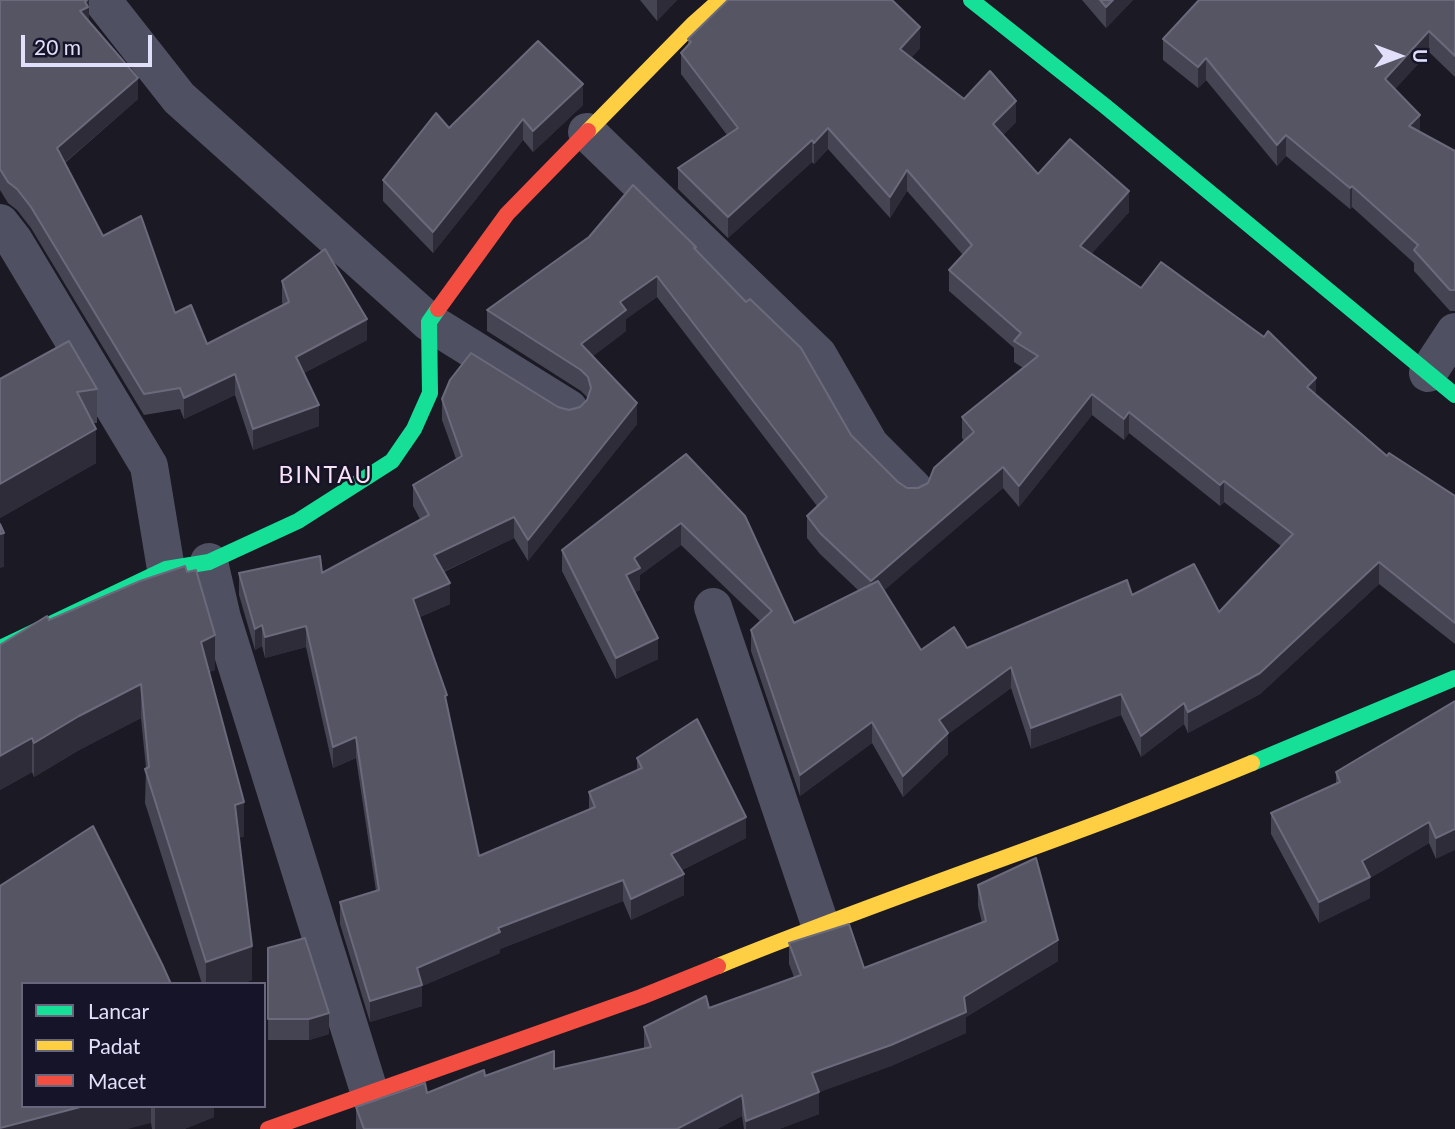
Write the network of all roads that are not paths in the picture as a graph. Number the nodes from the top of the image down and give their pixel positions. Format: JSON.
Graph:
{"nodes":[{"id":1,"x":102,"y":0,"type":"edge"},
{"id":2,"x":720,"y":0,"type":"edge"},
{"id":3,"x":971,"y":0,"type":"edge"},
{"id":4,"x":587,"y":132,"type":"junction"},
{"id":5,"x":0,"y":223,"type":"edge"},
{"id":6,"x":429,"y":322,"type":"junction"},
{"id":7,"x":1455,"y":332,"type":"edge"},
{"id":8,"x":1441,"y":384,"type":"edge"},
{"id":9,"x":569,"y":409,"type":"edge"},
{"id":10,"x":913,"y":488,"type":"edge"},
{"id":11,"x":209,"y":562,"type":"junction"},
{"id":12,"x":166,"y":569,"type":"junction"},
{"id":13,"x":713,"y":607,"type":"dead end"},
{"id":14,"x":0,"y":648,"type":"edge"},
{"id":15,"x":1455,"y":678,"type":"edge"},
{"id":16,"x":820,"y":924,"type":"junction"},
{"id":17,"x":370,"y":1094,"type":"junction"},
{"id":18,"x":268,"y":1129,"type":"edge"}],
"edges":[{"from":1,"to":6,"type":"street"},
{"from":2,"to":4,"type":"street"},
{"from":3,"to":8,"type":"street"},
{"from":4,"to":6,"type":"street"},
{"from":4,"to":10,"type":"street"},
{"from":5,"to":12,"type":"street"},
{"from":6,"to":9,"type":"street"},
{"from":6,"to":11,"type":"street"},
{"from":7,"to":8,"type":"street"},
{"from":11,"to":12,"type":"street"},
{"from":11,"to":17,"type":"street"},
{"from":12,"to":14,"type":"street"},
{"from":13,"to":16,"type":"street"},
{"from":15,"to":16,"type":"street"},
{"from":16,"to":17,"type":"street"},
{"from":17,"to":18,"type":"street"}]}
